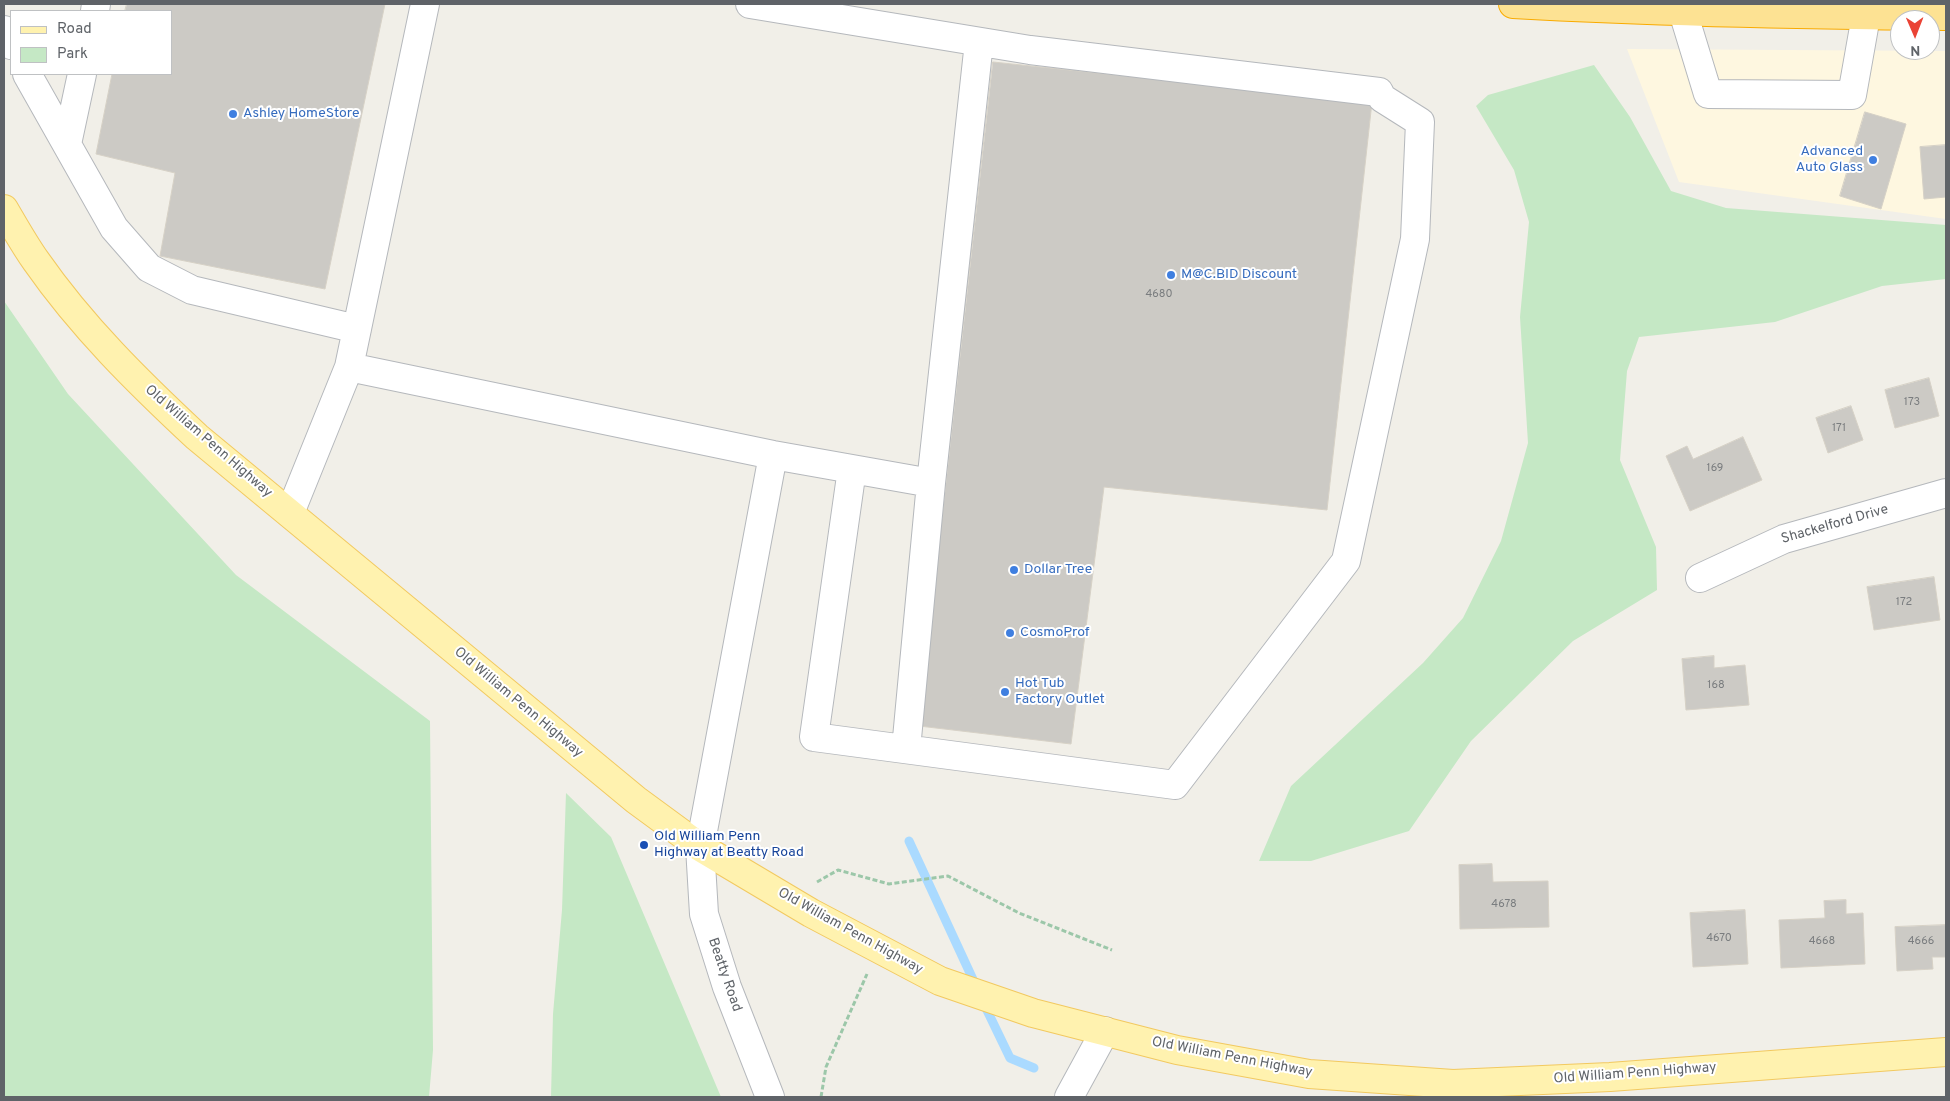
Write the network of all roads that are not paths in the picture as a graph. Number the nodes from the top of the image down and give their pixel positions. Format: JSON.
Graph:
{"nodes":[{"id":1,"x":425,"y":4,"type":"edge"},
{"id":2,"x":750,"y":4,"type":"edge"},
{"id":3,"x":1513,"y":4,"type":"edge"},
{"id":4,"x":1683,"y":12,"type":"junction"},
{"id":5,"x":1866,"y":16,"type":"junction"},
{"id":6,"x":1946,"y":16,"type":"edge"},
{"id":7,"x":4,"y":30,"type":"edge"},
{"id":8,"x":979,"y":42,"type":"junction"},
{"id":9,"x":10,"y":43,"type":"edge"},
{"id":10,"x":28,"y":75,"type":"edge"},
{"id":11,"x":82,"y":75,"type":"edge"},
{"id":12,"x":67,"y":144,"type":"junction"},
{"id":13,"x":4,"y":209,"type":"edge"},
{"id":14,"x":357,"y":329,"type":"junction"},
{"id":15,"x":349,"y":367,"type":"junction"},
{"id":16,"x":773,"y":455,"type":"junction"},
{"id":17,"x":852,"y":469,"type":"junction"},
{"id":18,"x":931,"y":483,"type":"junction"},
{"id":19,"x":1946,"y":493,"type":"edge"},
{"id":20,"x":290,"y":513,"type":"junction"},
{"id":21,"x":1700,"y":578,"type":"dead end"},
{"id":22,"x":906,"y":750,"type":"junction"},
{"id":23,"x":700,"y":848,"type":"junction"},
{"id":24,"x":1105,"y":1031,"type":"junction"},
{"id":25,"x":1946,"y":1052,"type":"edge"},
{"id":26,"x":770,"y":1097,"type":"edge"},
{"id":27,"x":1069,"y":1097,"type":"edge"}],
"edges":[{"from":1,"to":14,"type":"street"},
{"from":2,"to":8,"type":"street"},
{"from":3,"to":4,"type":"highway"},
{"from":4,"to":5,"type":"highway"},
{"from":4,"to":5,"type":"street"},
{"from":5,"to":6,"type":"highway"},
{"from":7,"to":9,"type":"street"},
{"from":8,"to":18,"type":"street"},
{"from":8,"to":22,"type":"street"},
{"from":10,"to":12,"type":"street"},
{"from":11,"to":12,"type":"street"},
{"from":12,"to":14,"type":"street"},
{"from":13,"to":20,"type":"main road","name":"Old William Penn Highway"},
{"from":14,"to":15,"type":"street"},
{"from":15,"to":16,"type":"street"},
{"from":15,"to":20,"type":"street"},
{"from":16,"to":17,"type":"street"},
{"from":16,"to":23,"type":"street","name":"Beatty Road"},
{"from":17,"to":18,"type":"street"},
{"from":17,"to":22,"type":"street"},
{"from":18,"to":22,"type":"street"},
{"from":19,"to":21,"type":"street","name":"Shackelford Drive"},
{"from":20,"to":23,"type":"main road","name":"Old William Penn Highway"},
{"from":23,"to":24,"type":"main road","name":"Old William Penn Highway"},
{"from":23,"to":26,"type":"street","name":"Beatty Road"},
{"from":24,"to":25,"type":"main road","name":"Old William Penn Highway"},
{"from":24,"to":27,"type":"street"}]}
